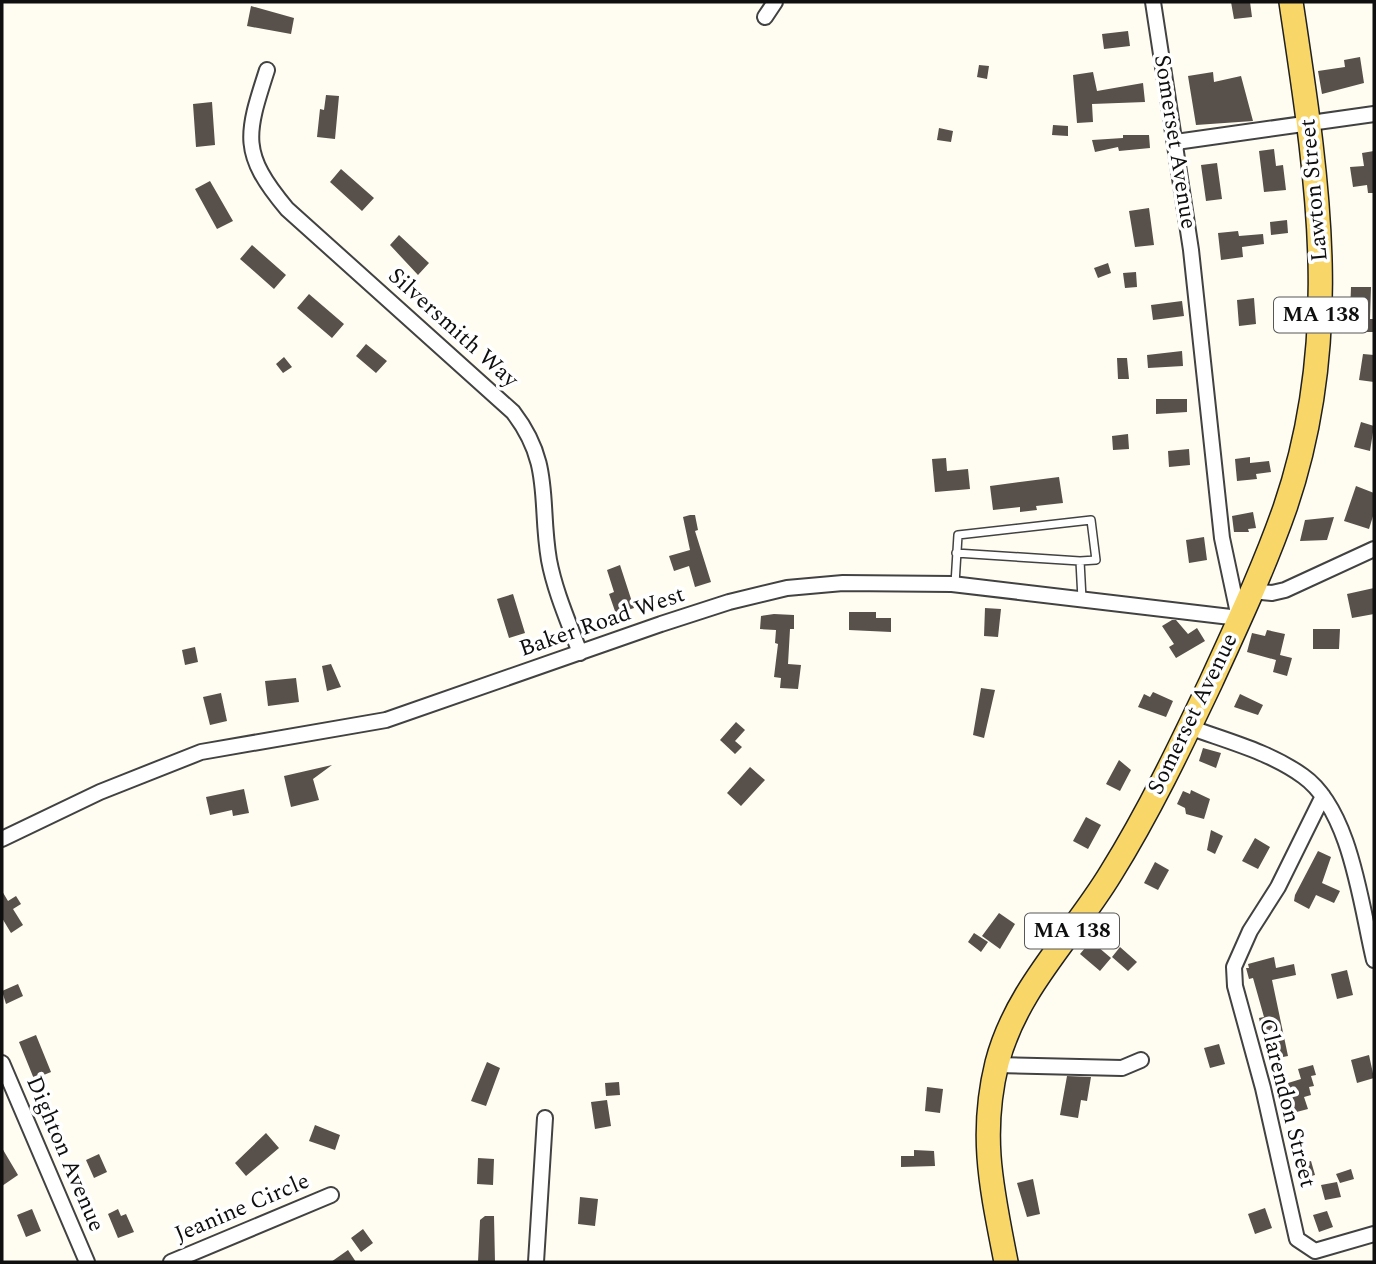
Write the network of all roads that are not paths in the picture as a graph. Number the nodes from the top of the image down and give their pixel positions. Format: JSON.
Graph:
{"nodes":[{"id":1,"x":775,"y":2,"type":"edge"},
{"id":2,"x":1153,"y":2,"type":"edge"},
{"id":3,"x":1291,"y":2,"type":"edge"},
{"id":4,"x":765,"y":17,"type":"dead end"},
{"id":5,"x":267,"y":70,"type":"dead end"},
{"id":6,"x":1374,"y":114,"type":"edge"},
{"id":7,"x":1309,"y":123,"type":"junction"},
{"id":8,"x":1176,"y":142,"type":"junction"},
{"id":9,"x":1374,"y":549,"type":"edge"},
{"id":10,"x":956,"y":553,"type":"junction"},
{"id":11,"x":1080,"y":561,"type":"junction"},
{"id":12,"x":955,"y":584,"type":"junction"},
{"id":13,"x":1251,"y":591,"type":"junction"},
{"id":14,"x":1082,"y":599,"type":"junction"},
{"id":15,"x":1239,"y":618,"type":"junction"},
{"id":16,"x":580,"y":653,"type":"junction"},
{"id":17,"x":1189,"y":727,"type":"junction"},
{"id":18,"x":1323,"y":796,"type":"junction"},
{"id":19,"x":2,"y":839,"type":"edge"},
{"id":20,"x":1371,"y":931,"type":"edge"},
{"id":21,"x":1374,"y":960,"type":"edge"},
{"id":22,"x":1141,"y":1060,"type":"dead end"},
{"id":23,"x":2,"y":1063,"type":"edge"},
{"id":24,"x":997,"y":1065,"type":"junction"},
{"id":25,"x":545,"y":1118,"type":"dead end"},
{"id":26,"x":331,"y":1195,"type":"dead end"},
{"id":27,"x":1374,"y":1234,"type":"edge"},
{"id":28,"x":87,"y":1262,"type":"edge"},
{"id":29,"x":171,"y":1262,"type":"edge"},
{"id":30,"x":536,"y":1262,"type":"edge"},
{"id":31,"x":1006,"y":1262,"type":"edge"}],
"edges":[{"from":1,"to":4,"type":"street"},
{"from":2,"to":8,"type":"street","name":"Somerset Avenue"},
{"from":3,"to":7,"type":"main road","name":"Lawton Street","number":"MA 138"},
{"from":5,"to":16,"type":"street","name":"Silversmith Way"},
{"from":6,"to":7,"type":"street"},
{"from":7,"to":8,"type":"street"},
{"from":7,"to":13,"type":"main road","name":"Lawton Street","number":"MA 138"},
{"from":8,"to":15,"type":"street","name":"Somerset Avenue"},
{"from":9,"to":13,"type":"street"},
{"from":10,"to":11,"type":"lane"},
{"from":10,"to":11,"type":"lane"},
{"from":10,"to":12,"type":"lane"},
{"from":11,"to":14,"type":"lane"},
{"from":12,"to":14,"type":"street","name":"Baker Road West"},
{"from":12,"to":16,"type":"street","name":"Baker Road West"},
{"from":13,"to":15,"type":"main road","name":"Lawton Street","number":"MA 138"},
{"from":14,"to":15,"type":"street","name":"Baker Road West"},
{"from":15,"to":17,"type":"main road","name":"Somerset Avenue","number":"MA 138"},
{"from":16,"to":19,"type":"street","name":"Baker Road West"},
{"from":17,"to":18,"type":"street"},
{"from":17,"to":24,"type":"main road","name":"Somerset Avenue","number":"MA 138"},
{"from":18,"to":20,"type":"street"},
{"from":18,"to":27,"type":"street","name":"Clarendon Street"},
{"from":20,"to":21,"type":"street"},
{"from":22,"to":24,"type":"street"},
{"from":23,"to":28,"type":"street","name":"Dighton Avenue"},
{"from":24,"to":31,"type":"main road","name":"Somerset Avenue","number":"MA 138"},
{"from":25,"to":30,"type":"street"},
{"from":26,"to":29,"type":"street","name":"Jeanine Circle"}]}
